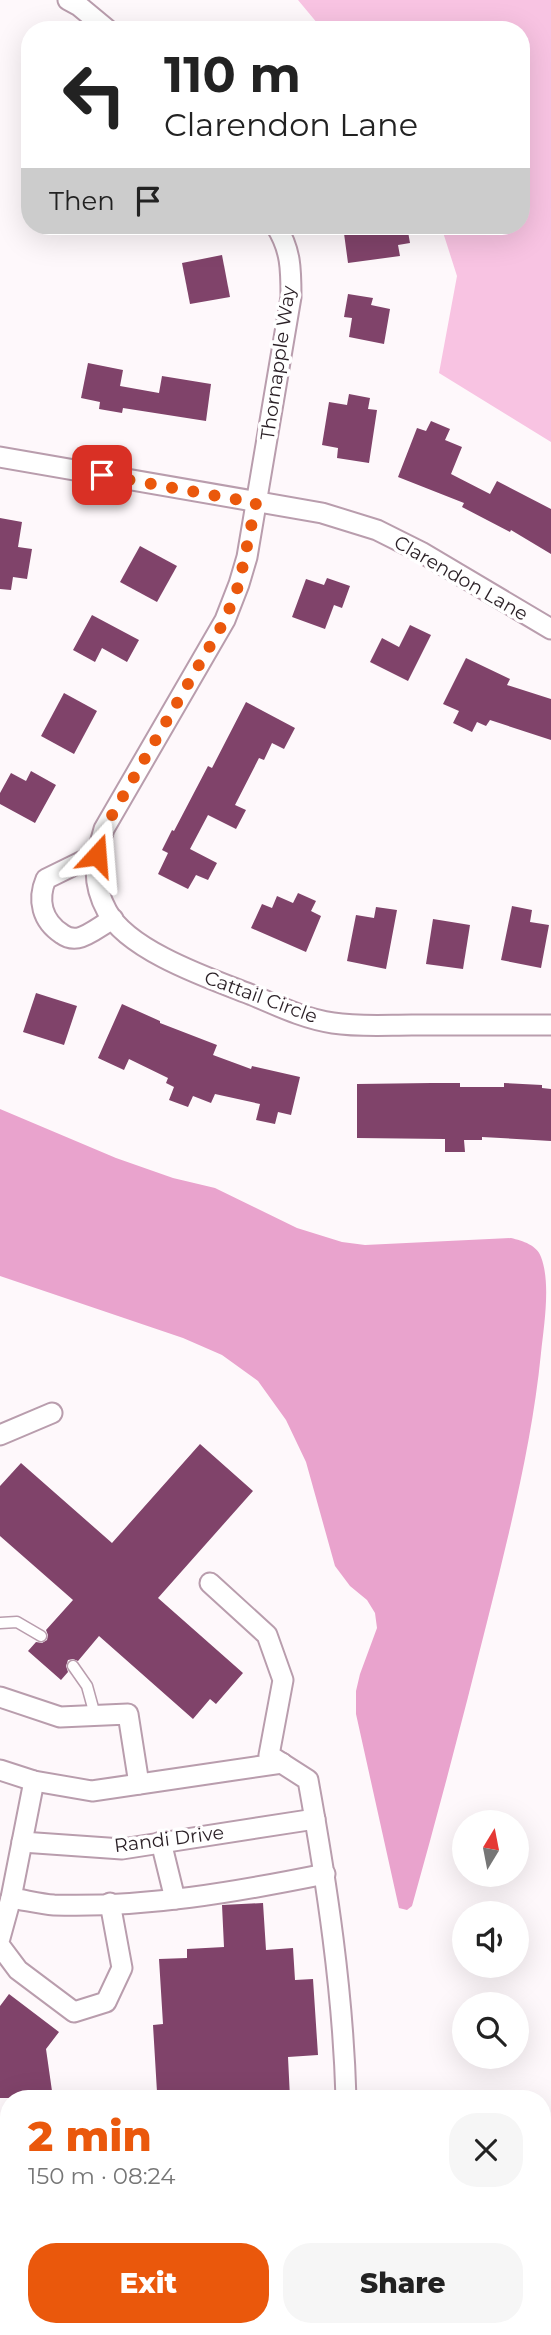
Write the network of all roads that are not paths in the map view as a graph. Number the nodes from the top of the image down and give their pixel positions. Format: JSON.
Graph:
{"nodes":[{"id":1,"x":68,"y":0,"type":"edge"},
{"id":2,"x":97,"y":21,"type":"edge"},
{"id":3,"x":282,"y":235,"type":"edge"},
{"id":4,"x":0,"y":457,"type":"edge"},
{"id":5,"x":256,"y":503,"type":"junction"},
{"id":6,"x":551,"y":629,"type":"edge"},
{"id":7,"x":97,"y":855,"type":"junction"},
{"id":8,"x":113,"y":919,"type":"junction"},
{"id":9,"x":551,"y":1025,"type":"edge"},
{"id":10,"x":52,"y":1413,"type":"dead end"},
{"id":11,"x":0,"y":1435,"type":"edge"},
{"id":12,"x":210,"y":1583,"type":"dead end"},
{"id":13,"x":0,"y":1623,"type":"edge"},
{"id":14,"x":40,"y":1636,"type":"dead end"},
{"id":15,"x":73,"y":1666,"type":"dead end"},
{"id":16,"x":0,"y":1697,"type":"edge"},
{"id":17,"x":95,"y":1715,"type":"junction"},
{"id":18,"x":282,"y":1763,"type":"junction"},
{"id":19,"x":0,"y":1770,"type":"edge"},
{"id":20,"x":34,"y":1781,"type":"junction"},
{"id":21,"x":139,"y":1784,"type":"junction"},
{"id":22,"x":315,"y":1819,"type":"junction"},
{"id":23,"x":22,"y":1842,"type":"junction"},
{"id":24,"x":161,"y":1842,"type":"junction"},
{"id":25,"x":325,"y":1874,"type":"junction"},
{"id":26,"x":11,"y":1898,"type":"junction"},
{"id":27,"x":175,"y":1899,"type":"junction"},
{"id":28,"x":110,"y":1903,"type":"junction"},
{"id":29,"x":0,"y":1938,"type":"edge"},
{"id":30,"x":0,"y":1947,"type":"edge"},
{"id":31,"x":346,"y":2090,"type":"edge"}],
"edges":[{"from":1,"to":2,"type":"street"},
{"from":3,"to":5,"type":"street","name":"Thornapple Way"},
{"from":4,"to":5,"type":"street","name":"Clarendon Lane"},
{"from":5,"to":6,"type":"street","name":"Clarendon Lane"},
{"from":5,"to":7,"type":"street","name":"Cattail Circle"},
{"from":7,"to":8,"type":"street","name":"Cattail Circle"},
{"from":7,"to":8,"type":"street"},
{"from":8,"to":9,"type":"street","name":"Cattail Circle"},
{"from":10,"to":11,"type":"street"},
{"from":12,"to":18,"type":"street"},
{"from":13,"to":14,"type":"lane"},
{"from":15,"to":17,"type":"lane"},
{"from":16,"to":17,"type":"street"},
{"from":17,"to":21,"type":"street"},
{"from":18,"to":21,"type":"street"},
{"from":18,"to":22,"type":"street"},
{"from":19,"to":20,"type":"street"},
{"from":20,"to":21,"type":"street"},
{"from":20,"to":23,"type":"street"},
{"from":22,"to":24,"type":"street","name":"Randi Drive"},
{"from":22,"to":25,"type":"street"},
{"from":23,"to":24,"type":"street","name":"Randi Drive"},
{"from":23,"to":26,"type":"street"},
{"from":24,"to":27,"type":"street"},
{"from":25,"to":27,"type":"street"},
{"from":25,"to":31,"type":"street"},
{"from":26,"to":28,"type":"street"},
{"from":26,"to":29,"type":"street"},
{"from":27,"to":28,"type":"street"},
{"from":28,"to":30,"type":"street"}]}
